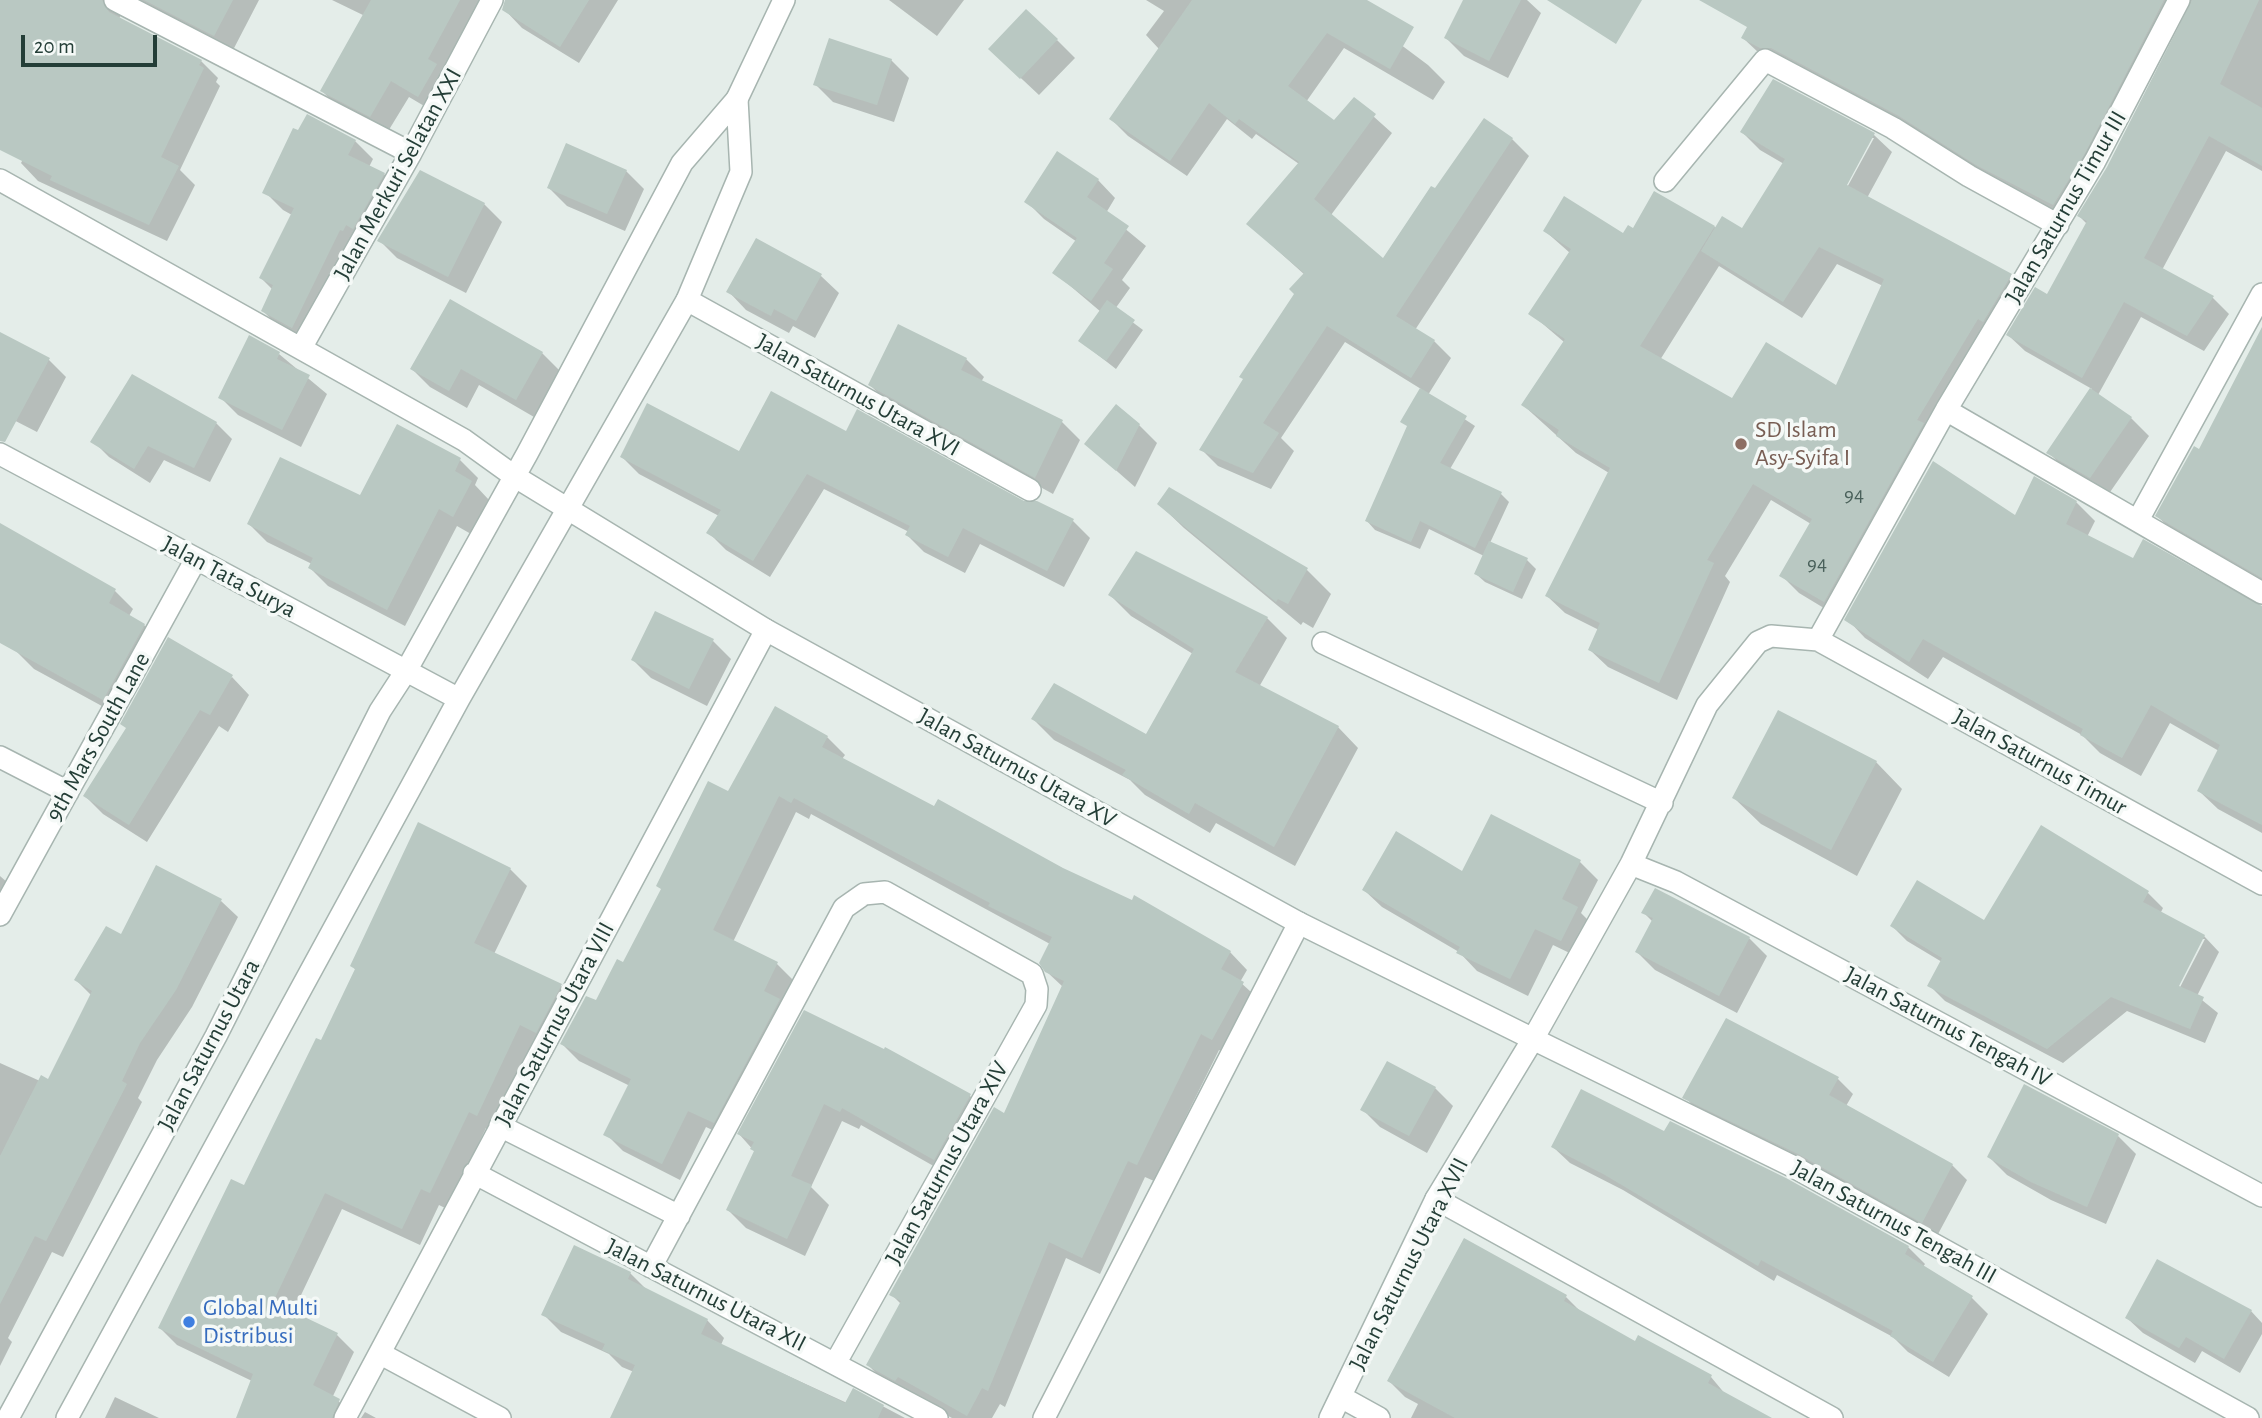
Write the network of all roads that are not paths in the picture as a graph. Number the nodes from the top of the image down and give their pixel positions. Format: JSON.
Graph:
{"nodes":[{"id":1,"x":115,"y":0,"type":"edge"},
{"id":2,"x":492,"y":0,"type":"edge"},
{"id":3,"x":784,"y":0,"type":"edge"},
{"id":4,"x":2179,"y":0,"type":"edge"},
{"id":5,"x":737,"y":99,"type":"junction"},
{"id":6,"x":411,"y":153,"type":"junction"},
{"id":7,"x":0,"y":180,"type":"edge"},
{"id":8,"x":1665,"y":181,"type":"dead end"},
{"id":9,"x":2057,"y":225,"type":"junction"},
{"id":10,"x":2262,"y":294,"type":"edge"},
{"id":11,"x":687,"y":300,"type":"junction"},
{"id":12,"x":301,"y":348,"type":"junction"},
{"id":13,"x":1946,"y":410,"type":"junction"},
{"id":14,"x":0,"y":454,"type":"edge"},
{"id":15,"x":514,"y":476,"type":"junction"},
{"id":16,"x":1030,"y":490,"type":"dead end"},
{"id":17,"x":564,"y":509,"type":"junction"},
{"id":18,"x":2138,"y":520,"type":"junction"},
{"id":19,"x":196,"y":559,"type":"junction"},
{"id":20,"x":2262,"y":593,"type":"edge"},
{"id":21,"x":766,"y":630,"type":"junction"},
{"id":22,"x":1818,"y":640,"type":"junction"},
{"id":23,"x":1323,"y":643,"type":"dead end"},
{"id":24,"x":406,"y":671,"type":"junction"},
{"id":25,"x":459,"y":699,"type":"junction"},
{"id":26,"x":0,"y":757,"type":"edge"},
{"id":27,"x":68,"y":792,"type":"junction"},
{"id":28,"x":1662,"y":803,"type":"junction"},
{"id":29,"x":1632,"y":864,"type":"junction"},
{"id":30,"x":2262,"y":884,"type":"edge"},
{"id":31,"x":0,"y":915,"type":"edge"},
{"id":32,"x":1299,"y":923,"type":"junction"},
{"id":33,"x":1533,"y":1039,"type":"junction"},
{"id":34,"x":500,"y":1126,"type":"junction"},
{"id":35,"x":474,"y":1173,"type":"junction"},
{"id":36,"x":2262,"y":1196,"type":"edge"},
{"id":37,"x":1436,"y":1199,"type":"junction"},
{"id":38,"x":679,"y":1216,"type":"junction"},
{"id":39,"x":651,"y":1267,"type":"junction"},
{"id":40,"x":381,"y":1354,"type":"junction"},
{"id":41,"x":836,"y":1362,"type":"junction"},
{"id":42,"x":1341,"y":1398,"type":"junction"},
{"id":43,"x":8,"y":1418,"type":"edge"},
{"id":44,"x":67,"y":1418,"type":"edge"},
{"id":45,"x":345,"y":1418,"type":"edge"},
{"id":46,"x":500,"y":1418,"type":"edge"},
{"id":47,"x":937,"y":1418,"type":"edge"},
{"id":48,"x":1044,"y":1418,"type":"edge"},
{"id":49,"x":1330,"y":1418,"type":"edge"},
{"id":50,"x":1379,"y":1418,"type":"edge"},
{"id":51,"x":1832,"y":1418,"type":"edge"},
{"id":52,"x":2248,"y":1418,"type":"edge"}],
"edges":[{"from":1,"to":6,"type":"street"},
{"from":2,"to":6,"type":"street","name":"Jalan Merkuri Selatan XXI"},
{"from":3,"to":5,"type":"street"},
{"from":4,"to":9,"type":"street","name":"Jalan Saturnus Timur III"},
{"from":5,"to":11,"type":"street"},
{"from":5,"to":15,"type":"street","name":"Jalan Saturnus Utara"},
{"from":6,"to":12,"type":"street","name":"Jalan Merkuri Selatan XXI"},
{"from":7,"to":12,"type":"street","name":"Jalan Saturnus Utara XV"},
{"from":8,"to":9,"type":"street"},
{"from":9,"to":13,"type":"street","name":"Jalan Saturnus Timur III"},
{"from":10,"to":18,"type":"street"},
{"from":11,"to":16,"type":"street","name":"Jalan Saturnus Utara XVI"},
{"from":11,"to":17,"type":"street"},
{"from":12,"to":15,"type":"street","name":"Jalan Saturnus Utara XV"},
{"from":13,"to":18,"type":"street"},
{"from":13,"to":22,"type":"street","name":"Jalan Saturnus Timur III"},
{"from":14,"to":19,"type":"street","name":"Jalan Tata Surya"},
{"from":15,"to":17,"type":"street","name":"Jalan Saturnus Utara XV"},
{"from":15,"to":24,"type":"street","name":"Jalan Saturnus Utara"},
{"from":17,"to":21,"type":"street","name":"Jalan Saturnus Utara XV"},
{"from":17,"to":25,"type":"street"},
{"from":18,"to":20,"type":"street"},
{"from":19,"to":24,"type":"street","name":"Jalan Tata Surya"},
{"from":19,"to":27,"type":"street","name":"9th Mars South Lane"},
{"from":21,"to":32,"type":"street","name":"Jalan Saturnus Utara XV"},
{"from":21,"to":34,"type":"street","name":"Jalan Saturnus Utara VIII"},
{"from":22,"to":28,"type":"street","name":"Jalan Saturnus Utara XVII"},
{"from":22,"to":30,"type":"street","name":"Jalan Saturnus Timur"},
{"from":23,"to":28,"type":"street"},
{"from":24,"to":25,"type":"street","name":"Jalan Tata Surya"},
{"from":24,"to":43,"type":"street","name":"Jalan Saturnus Utara"},
{"from":25,"to":44,"type":"street"},
{"from":26,"to":27,"type":"street"},
{"from":27,"to":31,"type":"street","name":"9th Mars South Lane"},
{"from":28,"to":29,"type":"street","name":"Jalan Saturnus Utara XVII"},
{"from":29,"to":33,"type":"street","name":"Jalan Saturnus Utara XVII"},
{"from":29,"to":36,"type":"street","name":"Jalan Saturnus Tengah IV"},
{"from":32,"to":33,"type":"street","name":"Jalan Saturnus Utara XV"},
{"from":32,"to":48,"type":"street"},
{"from":33,"to":37,"type":"street","name":"Jalan Saturnus Utara XVII"},
{"from":33,"to":52,"type":"street","name":"Jalan Saturnus Tengah III"},
{"from":34,"to":35,"type":"street","name":"Jalan Saturnus Utara VIII"},
{"from":34,"to":38,"type":"street"},
{"from":35,"to":39,"type":"street","name":"Jalan Saturnus Utara XII"},
{"from":35,"to":40,"type":"street","name":"Jalan Saturnus Utara VIII"},
{"from":37,"to":42,"type":"street","name":"Jalan Saturnus Utara XVII"},
{"from":37,"to":51,"type":"street"},
{"from":38,"to":39,"type":"street"},
{"from":38,"to":41,"type":"street","name":"Jalan Saturnus Utara XIV"},
{"from":39,"to":41,"type":"street","name":"Jalan Saturnus Utara XII"},
{"from":40,"to":45,"type":"street","name":"Jalan Saturnus Utara VIII"},
{"from":40,"to":46,"type":"street"},
{"from":41,"to":47,"type":"street","name":"Jalan Saturnus Utara XII"},
{"from":42,"to":49,"type":"street","name":"Jalan Saturnus Utara XVII"},
{"from":42,"to":50,"type":"street"}]}
